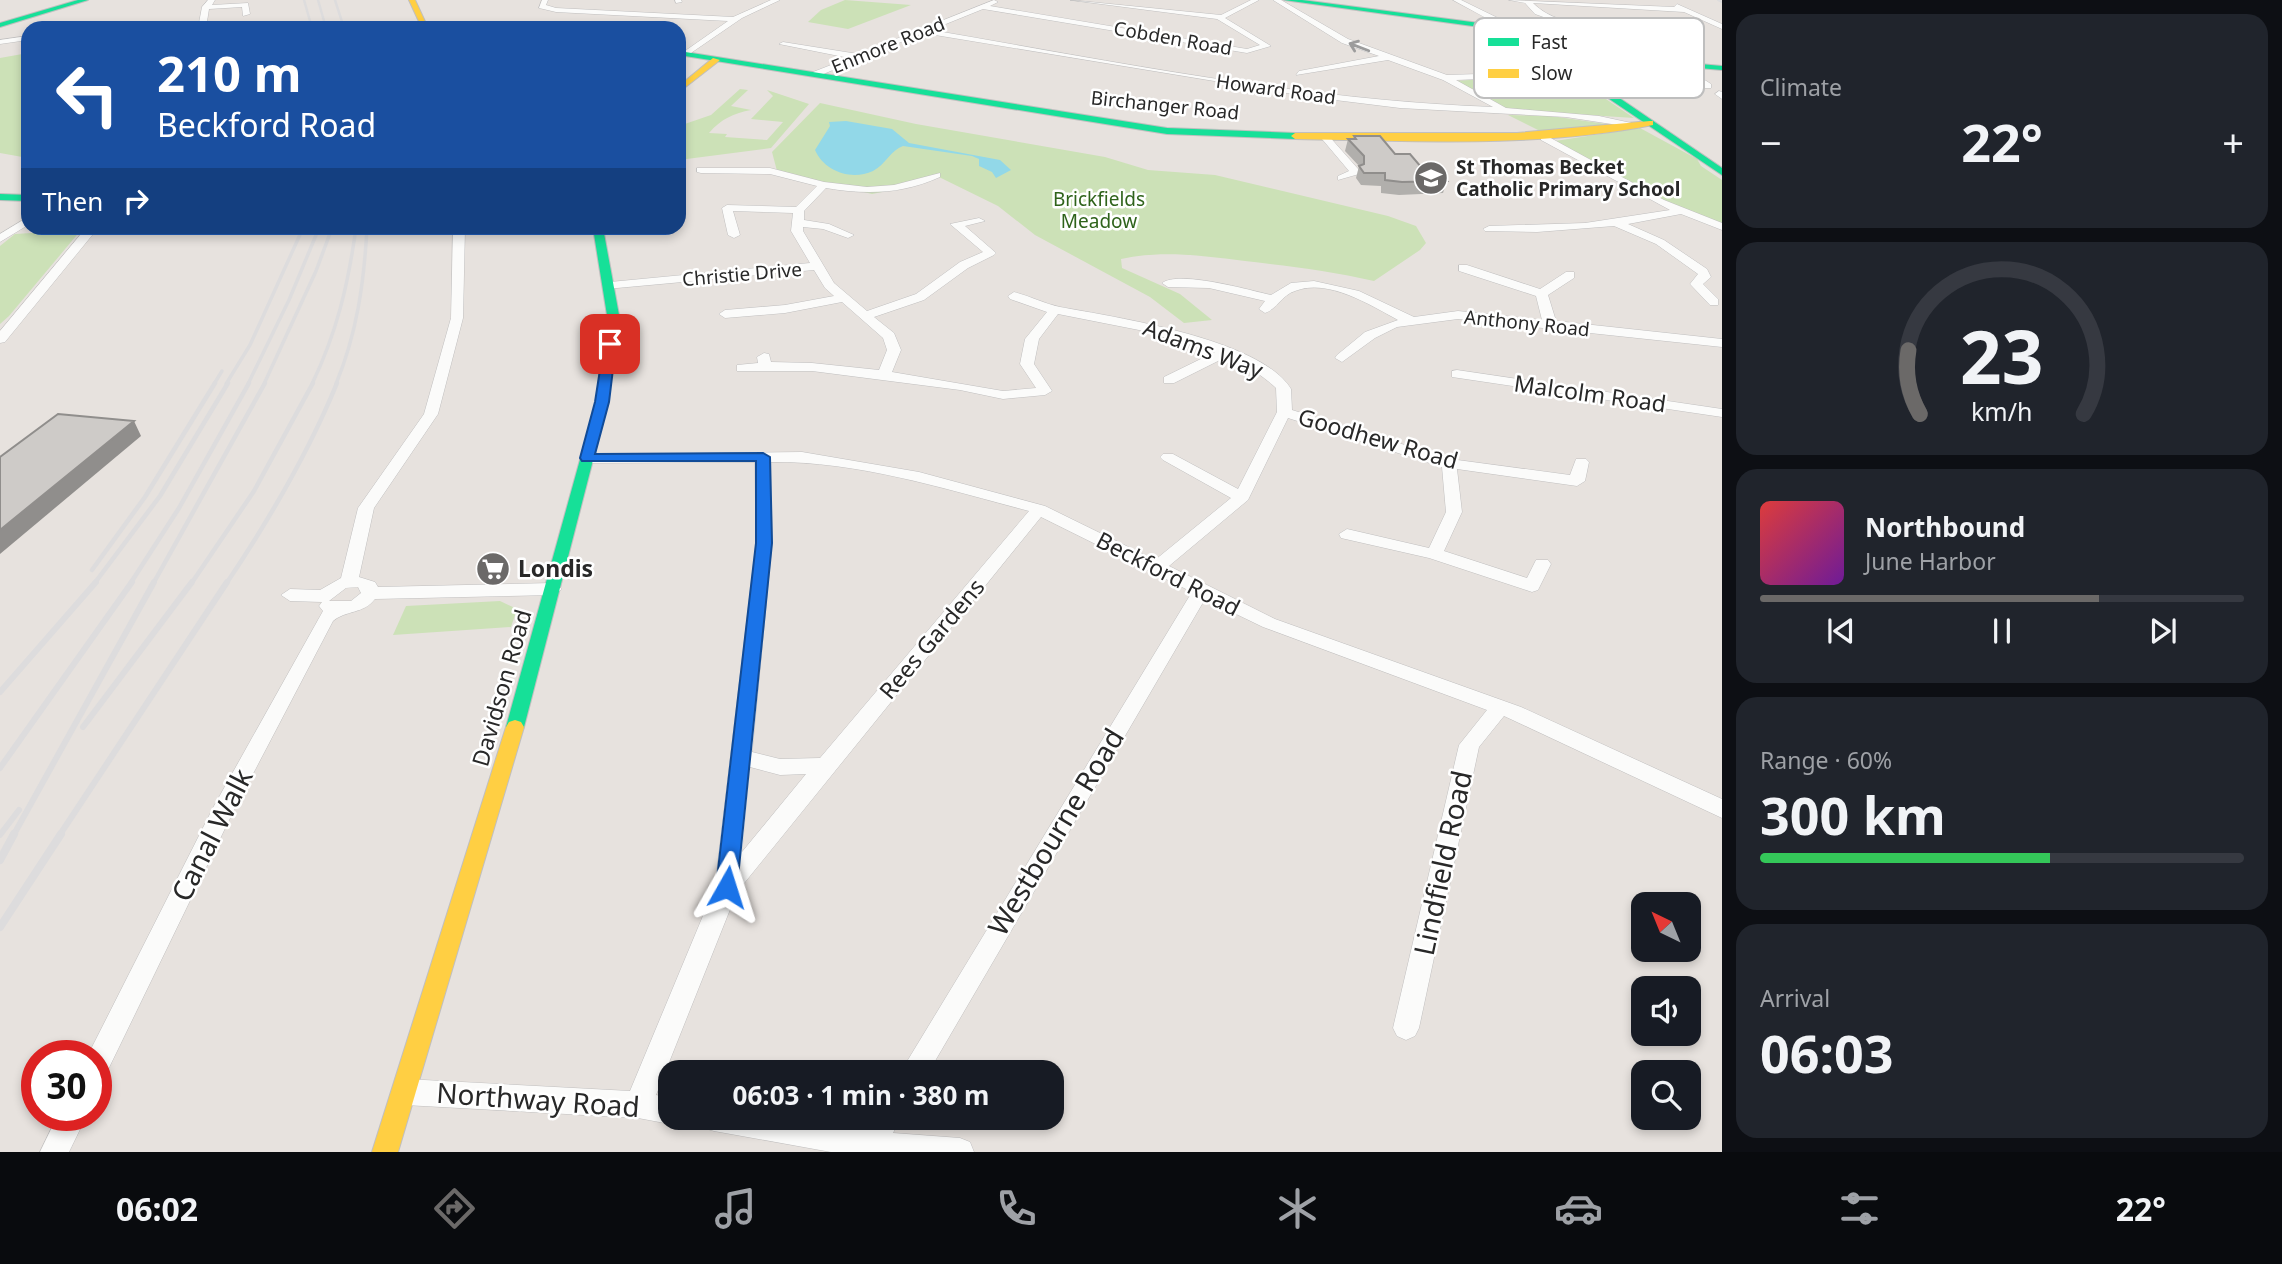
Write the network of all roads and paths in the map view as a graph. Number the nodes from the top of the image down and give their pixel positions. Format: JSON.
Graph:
{"nodes":[{"id":1,"x":85,"y":0,"type":"edge"},
{"id":2,"x":212,"y":0,"type":"edge"},
{"id":3,"x":412,"y":0,"type":"edge"},
{"id":4,"x":545,"y":0,"type":"edge"},
{"id":5,"x":626,"y":0,"type":"edge"},
{"id":6,"x":777,"y":0,"type":"edge"},
{"id":7,"x":1000,"y":0,"type":"edge"},
{"id":8,"x":1073,"y":0,"type":"edge"},
{"id":9,"x":1256,"y":0,"type":"edge"},
{"id":10,"x":1276,"y":0,"type":"edge"},
{"id":11,"x":1286,"y":0,"type":"edge"},
{"id":12,"x":1456,"y":0,"type":"edge"},
{"id":13,"x":1511,"y":0,"type":"edge"},
{"id":14,"x":1665,"y":0,"type":"edge"},
{"id":15,"x":1527,"y":1,"type":"edge"},
{"id":16,"x":1340,"y":2,"type":"edge"},
{"id":17,"x":205,"y":7,"type":"junction"},
{"id":18,"x":984,"y":7,"type":"junction"},
{"id":19,"x":1685,"y":10,"type":"junction"},
{"id":20,"x":246,"y":14,"type":"dead end"},
{"id":21,"x":623,"y":14,"type":"junction"},
{"id":22,"x":1221,"y":17,"type":"junction"},
{"id":23,"x":1491,"y":18,"type":"edge"},
{"id":24,"x":1553,"y":18,"type":"edge"},
{"id":25,"x":1702,"y":18,"type":"edge"},
{"id":26,"x":734,"y":19,"type":"junction"},
{"id":27,"x":1704,"y":19,"type":"edge"},
{"id":28,"x":203,"y":21,"type":"edge"},
{"id":29,"x":422,"y":21,"type":"edge"},
{"id":30,"x":1474,"y":24,"type":"edge"},
{"id":31,"x":0,"y":26,"type":"edge"},
{"id":32,"x":1722,"y":27,"type":"edge"},
{"id":33,"x":923,"y":31,"type":"junction"},
{"id":34,"x":21,"y":39,"type":"edge"},
{"id":35,"x":0,"y":42,"type":"edge"},
{"id":36,"x":783,"y":44,"type":"dead end"},
{"id":37,"x":686,"y":52,"type":"edge"},
{"id":38,"x":686,"y":53,"type":"edge"},
{"id":39,"x":859,"y":57,"type":"junction"},
{"id":40,"x":1390,"y":57,"type":"junction"},
{"id":41,"x":716,"y":60,"type":"junction"},
{"id":42,"x":1704,"y":66,"type":"edge"},
{"id":43,"x":1722,"y":68,"type":"edge"},
{"id":44,"x":1299,"y":73,"type":"dead end"},
{"id":45,"x":816,"y":74,"type":"junction"},
{"id":46,"x":1474,"y":77,"type":"edge"},
{"id":47,"x":1446,"y":78,"type":"junction"},
{"id":48,"x":1704,"y":83,"type":"edge"},
{"id":49,"x":686,"y":84,"type":"edge"},
{"id":50,"x":1708,"y":86,"type":"dead end"},
{"id":51,"x":1474,"y":94,"type":"edge"},
{"id":52,"x":1481,"y":98,"type":"edge"},
{"id":53,"x":1613,"y":98,"type":"edge"},
{"id":54,"x":1505,"y":112,"type":"junction"},
{"id":55,"x":1650,"y":123,"type":"junction"},
{"id":56,"x":1631,"y":124,"type":"junction"},
{"id":57,"x":1325,"y":137,"type":"junction"},
{"id":58,"x":1544,"y":138,"type":"junction"},
{"id":59,"x":701,"y":170,"type":"dead end"},
{"id":60,"x":1722,"y":172,"type":"edge"},
{"id":61,"x":936,"y":176,"type":"dead end"},
{"id":62,"x":1342,"y":178,"type":"dead end"},
{"id":63,"x":824,"y":185,"type":"junction"},
{"id":64,"x":0,"y":197,"type":"edge"},
{"id":65,"x":21,"y":198,"type":"edge"},
{"id":66,"x":799,"y":210,"type":"junction"},
{"id":67,"x":1680,"y":211,"type":"junction"},
{"id":68,"x":979,"y":221,"type":"dead end"},
{"id":69,"x":798,"y":223,"type":"junction"},
{"id":70,"x":1618,"y":224,"type":"junction"},
{"id":71,"x":21,"y":225,"type":"edge"},
{"id":72,"x":1722,"y":228,"type":"edge"},
{"id":73,"x":1489,"y":229,"type":"dead end"},
{"id":74,"x":86,"y":235,"type":"edge"},
{"id":75,"x":459,"y":235,"type":"edge"},
{"id":76,"x":599,"y":235,"type":"edge"},
{"id":77,"x":734,"y":235,"type":"dead end"},
{"id":78,"x":848,"y":235,"type":"dead end"},
{"id":79,"x":0,"y":239,"type":"edge"},
{"id":80,"x":1486,"y":264,"type":"dead end"},
{"id":81,"x":818,"y":266,"type":"junction"},
{"id":82,"x":1570,"y":275,"type":"dead end"},
{"id":83,"x":1168,"y":283,"type":"dead end"},
{"id":84,"x":610,"y":286,"type":"junction"},
{"id":85,"x":1542,"y":294,"type":"junction"},
{"id":86,"x":1014,"y":296,"type":"dead end"},
{"id":87,"x":843,"y":298,"type":"junction"},
{"id":88,"x":1714,"y":302,"type":"dead end"},
{"id":89,"x":1055,"y":310,"type":"junction"},
{"id":90,"x":725,"y":314,"type":"dead end"},
{"id":91,"x":868,"y":316,"type":"junction"},
{"id":92,"x":1409,"y":320,"type":"junction"},
{"id":93,"x":1550,"y":325,"type":"junction"},
{"id":94,"x":0,"y":339,"type":"edge"},
{"id":95,"x":1722,"y":343,"type":"edge"},
{"id":96,"x":1224,"y":353,"type":"junction"},
{"id":97,"x":1342,"y":358,"type":"dead end"},
{"id":98,"x":742,"y":368,"type":"dead end"},
{"id":99,"x":884,"y":374,"type":"junction"},
{"id":100,"x":1457,"y":374,"type":"dead end"},
{"id":101,"x":1169,"y":380,"type":"dead end"},
{"id":102,"x":1284,"y":412,"type":"junction"},
{"id":103,"x":1722,"y":413,"type":"edge"},
{"id":104,"x":763,"y":457,"type":"junction"},
{"id":105,"x":1168,"y":457,"type":"dead end"},
{"id":106,"x":587,"y":458,"type":"junction"},
{"id":107,"x":1581,"y":462,"type":"dead end"},
{"id":108,"x":1449,"y":464,"type":"junction"},
{"id":109,"x":1242,"y":497,"type":"junction"},
{"id":110,"x":1039,"y":509,"type":"junction"},
{"id":111,"x":1347,"y":534,"type":"dead end"},
{"id":112,"x":1434,"y":554,"type":"junction"},
{"id":113,"x":1542,"y":564,"type":"dead end"},
{"id":114,"x":1156,"y":568,"type":"junction"},
{"id":115,"x":349,"y":582,"type":"junction"},
{"id":116,"x":553,"y":589,"type":"junction"},
{"id":117,"x":1201,"y":591,"type":"junction"},
{"id":118,"x":370,"y":593,"type":"junction"},
{"id":119,"x":290,"y":595,"type":"dead end"},
{"id":120,"x":331,"y":603,"type":"junction"},
{"id":121,"x":1500,"y":707,"type":"junction"},
{"id":122,"x":741,"y":757,"type":"junction"},
{"id":123,"x":823,"y":766,"type":"junction"},
{"id":124,"x":1722,"y":809,"type":"edge"},
{"id":125,"x":727,"y":887,"type":"junction"},
{"id":126,"x":1406,"y":1028,"type":"dead end"},
{"id":127,"x":109,"y":1040,"type":"edge"},
{"id":128,"x":921,"y":1060,"type":"edge"},
{"id":129,"x":405,"y":1092,"type":"junction"},
{"id":130,"x":638,"y":1105,"type":"junction"},
{"id":131,"x":658,"y":1109,"type":"edge"},
{"id":132,"x":784,"y":1130,"type":"edge"},
{"id":133,"x":880,"y":1130,"type":"edge"},
{"id":134,"x":65,"y":1131,"type":"edge"},
{"id":135,"x":871,"y":1145,"type":"junction"},
{"id":136,"x":54,"y":1152,"type":"edge"},
{"id":137,"x":384,"y":1152,"type":"edge"},
{"id":138,"x":960,"y":1152,"type":"edge"}],
"edges":[{"from":1,"to":31,"type":"street"},
{"from":2,"to":17,"type":"street"},
{"from":3,"to":29,"type":"street"},
{"from":4,"to":21,"type":"street"},
{"from":5,"to":21,"type":"street"},
{"from":6,"to":26,"type":"street"},
{"from":7,"to":18,"type":"street","name":"Enmore Road"},
{"from":8,"to":22,"type":"street"},
{"from":9,"to":22,"type":"street","name":"Cobden Road"},
{"from":40,"to":10,"type":"street","one_way":true},
{"from":11,"to":16,"type":"street"},
{"from":12,"to":23,"type":"street"},
{"from":13,"to":15,"type":"street"},
{"from":14,"to":19,"type":"street"},
{"from":15,"to":19,"type":"street"},
{"from":15,"to":24,"type":"street"},
{"from":16,"to":30,"type":"street"},
{"from":17,"to":20,"type":"street"},
{"from":17,"to":28,"type":"street"},
{"from":18,"to":22,"type":"street","name":"Cobden Road"},
{"from":18,"to":33,"type":"street","name":"Enmore Road"},
{"from":19,"to":25,"type":"street"},
{"from":21,"to":26,"type":"street"},
{"from":26,"to":37,"type":"street"},
{"from":27,"to":32,"type":"street"},
{"from":33,"to":39,"type":"street","name":"Enmore Road"},
{"from":33,"to":54,"type":"street","name":"Howard Road"},
{"from":34,"to":35,"type":"street"},
{"from":36,"to":39,"type":"street"},
{"from":38,"to":41,"type":"street","name":"Birchanger Road"},
{"from":39,"to":45,"type":"street","name":"Enmore Road"},
{"from":40,"to":44,"type":"street"},
{"from":40,"to":47,"type":"street"},
{"from":41,"to":45,"type":"street","name":"Birchanger Road"},
{"from":41,"to":49,"type":"street"},
{"from":42,"to":43,"type":"street"},
{"from":45,"to":57,"type":"street","name":"Birchanger Road"},
{"from":46,"to":47,"type":"street"},
{"from":47,"to":51,"type":"street"},
{"from":48,"to":50,"type":"street"},
{"from":52,"to":54,"type":"street"},
{"from":53,"to":55,"type":"street"},
{"from":54,"to":56,"type":"street","name":"Howard Road"},
{"from":55,"to":56,"type":"street","name":"Birchanger Road"},
{"from":55,"to":60,"type":"street"},
{"from":56,"to":58,"type":"street","name":"Birchanger Road"},
{"from":57,"to":58,"type":"street","name":"Birchanger Road"},
{"from":57,"to":62,"type":"street"},
{"from":58,"to":67,"type":"street"},
{"from":59,"to":63,"type":"street"},
{"from":61,"to":63,"type":"street"},
{"from":63,"to":66,"type":"street"},
{"from":64,"to":65,"type":"street"},
{"from":66,"to":69,"type":"street","name":"Christie Drive"},
{"from":66,"to":77,"type":"street"},
{"from":67,"to":70,"type":"street"},
{"from":67,"to":72,"type":"street"},
{"from":68,"to":91,"type":"street"},
{"from":69,"to":78,"type":"street"},
{"from":69,"to":81,"type":"street","name":"Christie Drive"},
{"from":70,"to":73,"type":"street"},
{"from":70,"to":88,"type":"street"},
{"from":71,"to":79,"type":"street"},
{"from":74,"to":94,"type":"street"},
{"from":75,"to":115,"type":"street"},
{"from":76,"to":84,"type":"street","name":"Davidson Road"},
{"from":80,"to":85,"type":"street"},
{"from":81,"to":84,"type":"street","name":"Christie Drive"},
{"from":81,"to":87,"type":"street"},
{"from":82,"to":85,"type":"street"},
{"from":83,"to":92,"type":"street"},
{"from":84,"to":106,"type":"street","name":"Davidson Road"},
{"from":85,"to":93,"type":"street"},
{"from":86,"to":89,"type":"street","name":"Adams Way"},
{"from":87,"to":90,"type":"street"},
{"from":87,"to":91,"type":"street"},
{"from":89,"to":96,"type":"street","name":"Adams Way"},
{"from":89,"to":99,"type":"street"},
{"from":91,"to":99,"type":"street"},
{"from":92,"to":93,"type":"street","name":"Anthony Road"},
{"from":92,"to":97,"type":"street","name":"Anthony Road"},
{"from":93,"to":95,"type":"street","name":"Anthony Road"},
{"from":96,"to":101,"type":"street"},
{"from":96,"to":102,"type":"street","name":"Adams Way"},
{"from":98,"to":99,"type":"street"},
{"from":100,"to":103,"type":"street","name":"Malcolm Road"},
{"from":102,"to":108,"type":"street","name":"Goodhew Road"},
{"from":102,"to":109,"type":"street"},
{"from":104,"to":106,"type":"street","name":"Beckford Road"},
{"from":104,"to":110,"type":"street","name":"Beckford Road"},
{"from":104,"to":122,"type":"street","name":"Rees Gardens"},
{"from":105,"to":109,"type":"street"},
{"from":106,"to":116,"type":"street","name":"Davidson Road"},
{"from":107,"to":108,"type":"street","name":"Goodhew Road"},
{"from":108,"to":112,"type":"street"},
{"from":109,"to":114,"type":"street"},
{"from":110,"to":114,"type":"street","name":"Beckford Road"},
{"from":110,"to":123,"type":"street","name":"Rees Gardens"},
{"from":111,"to":112,"type":"street"},
{"from":112,"to":113,"type":"street"},
{"from":114,"to":117,"type":"street","name":"Beckford Road"},
{"from":115,"to":118,"type":"street"},
{"from":115,"to":120,"type":"street"},
{"from":116,"to":118,"type":"street"},
{"from":116,"to":129,"type":"street","name":"Davidson Road"},
{"from":117,"to":121,"type":"street","name":"Beckford Road"},
{"from":117,"to":128,"type":"street","name":"Westbourne Road"},
{"from":118,"to":120,"type":"street"},
{"from":119,"to":120,"type":"street"},
{"from":120,"to":127,"type":"street","name":"Canal Walk"},
{"from":121,"to":124,"type":"street","name":"Beckford Road"},
{"from":121,"to":126,"type":"street","name":"Lindfield Road"},
{"from":122,"to":123,"type":"street"},
{"from":122,"to":125,"type":"street","name":"Rees Gardens"},
{"from":123,"to":125,"type":"street","name":"Rees Gardens"},
{"from":125,"to":130,"type":"street","name":"Rees Gardens"},
{"from":129,"to":130,"type":"street","name":"Northway Road"},
{"from":129,"to":137,"type":"street","name":"Davidson Road"},
{"from":130,"to":131,"type":"street","name":"Northway Road"},
{"from":132,"to":135,"type":"street"},
{"from":133,"to":135,"type":"street"},
{"from":134,"to":136,"type":"street"},
{"from":135,"to":138,"type":"street"}]}
